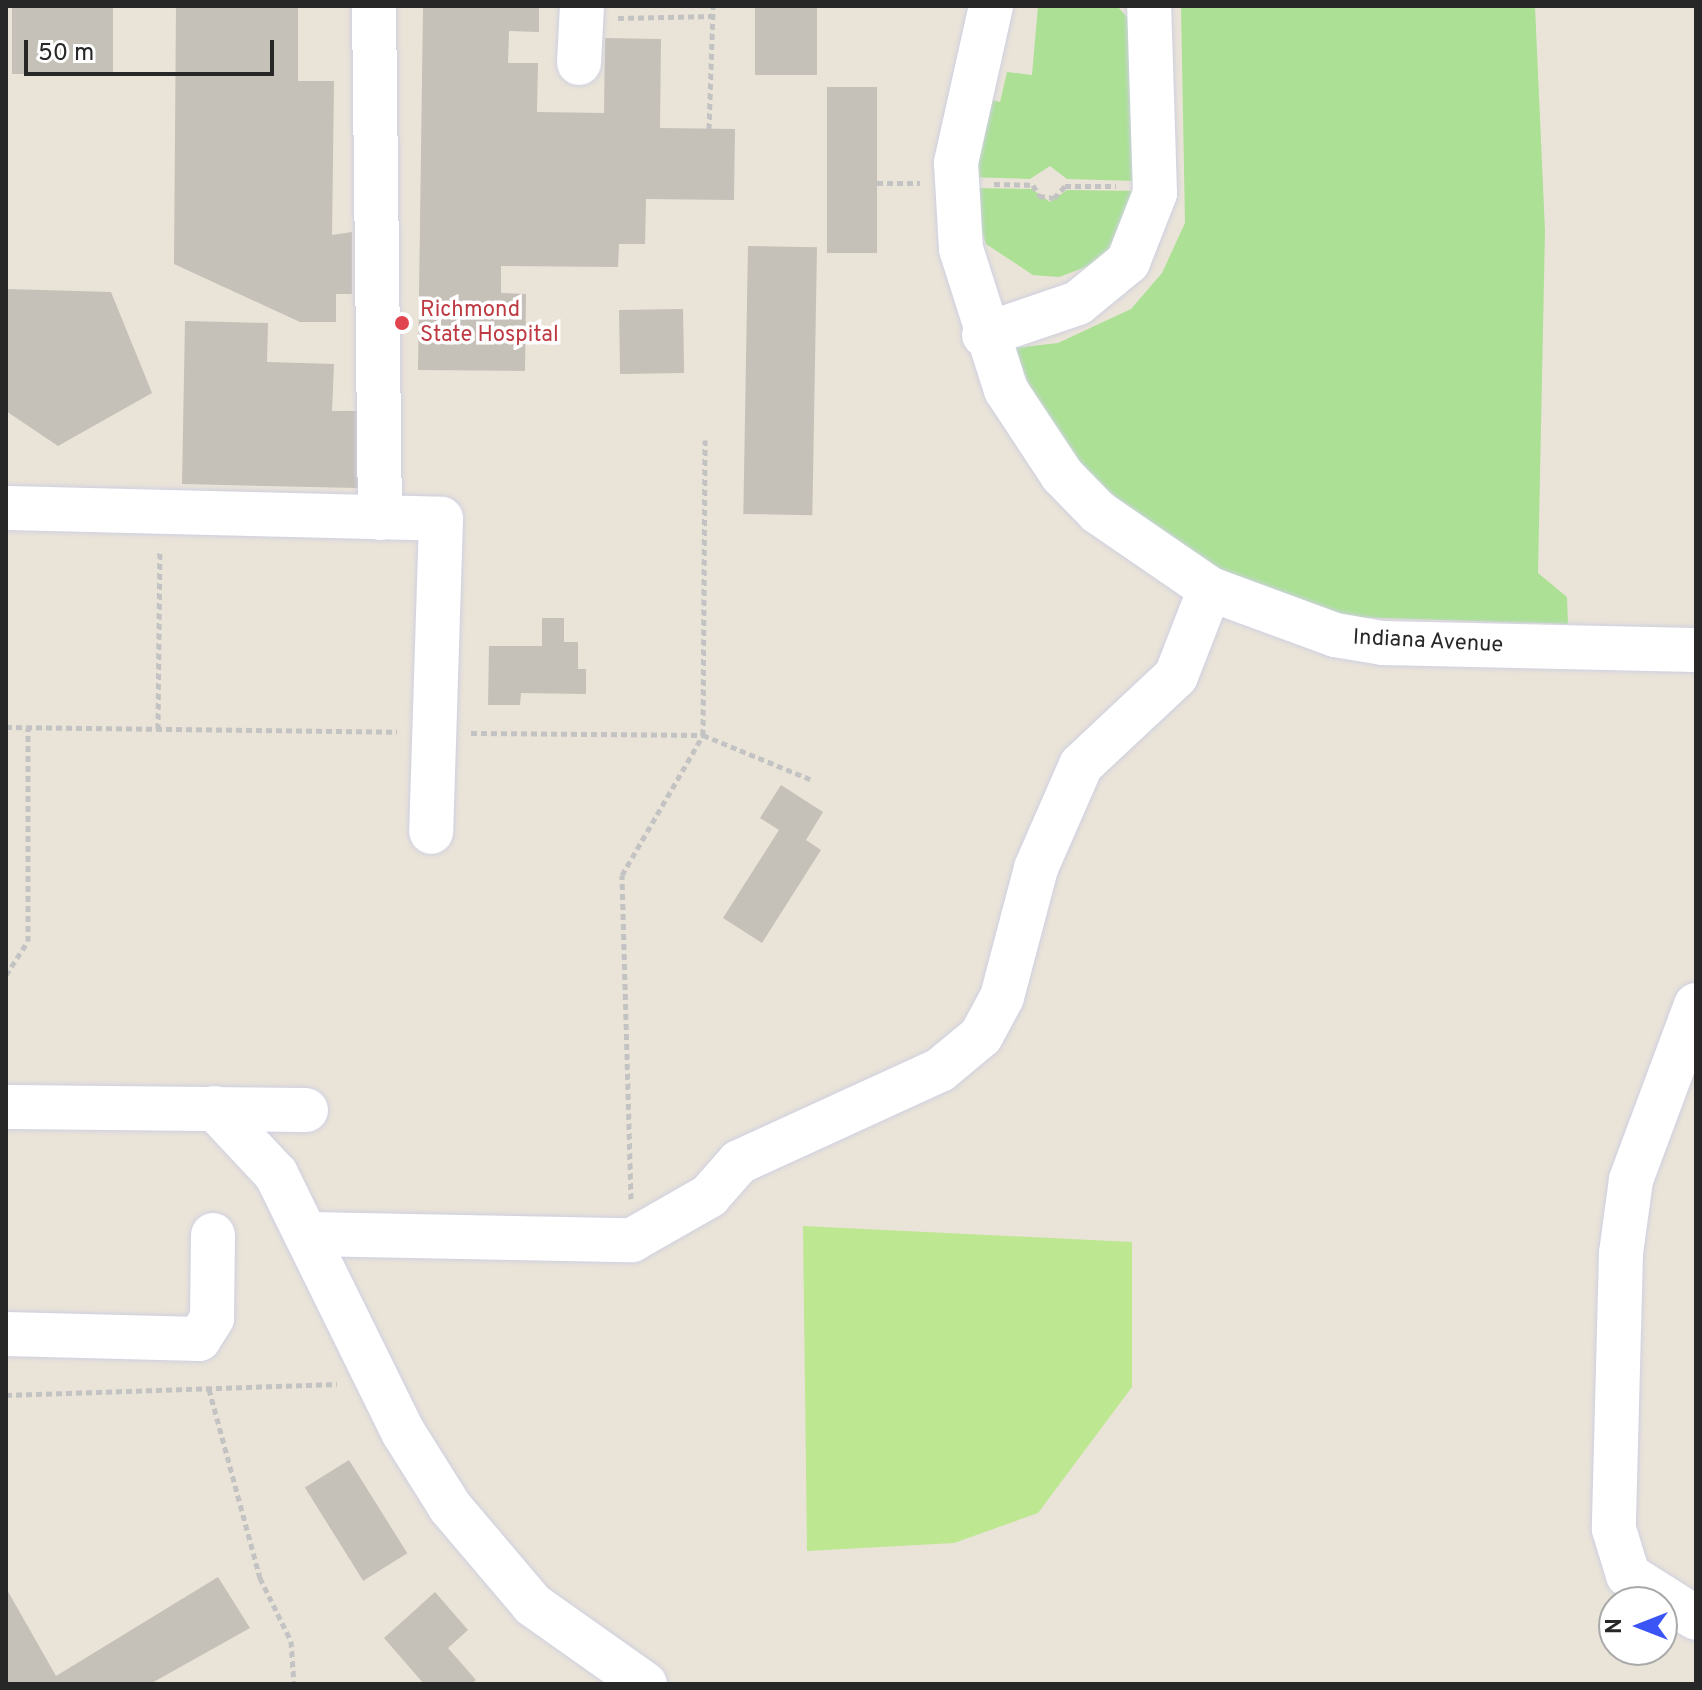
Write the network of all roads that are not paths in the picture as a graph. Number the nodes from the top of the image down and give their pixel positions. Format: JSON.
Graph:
{"nodes":[{"id":1,"x":374,"y":6,"type":"edge"},
{"id":2,"x":991,"y":6,"type":"edge"},
{"id":3,"x":1149,"y":6,"type":"edge"},
{"id":4,"x":581,"y":12,"type":"edge"},
{"id":5,"x":579,"y":63,"type":"dead end"},
{"id":6,"x":984,"y":335,"type":"junction"},
{"id":7,"x":6,"y":508,"type":"edge"},
{"id":8,"x":380,"y":518,"type":"junction"},
{"id":9,"x":1210,"y":589,"type":"junction"},
{"id":10,"x":1696,"y":650,"type":"edge"},
{"id":11,"x":431,"y":832,"type":"dead end"},
{"id":12,"x":1696,"y":1005,"type":"edge"},
{"id":13,"x":6,"y":1107,"type":"edge"},
{"id":14,"x":214,"y":1108,"type":"junction"},
{"id":15,"x":306,"y":1110,"type":"dead end"},
{"id":16,"x":306,"y":1234,"type":"junction"},
{"id":17,"x":213,"y":1235,"type":"dead end"},
{"id":18,"x":6,"y":1334,"type":"edge"},
{"id":19,"x":1696,"y":1618,"type":"edge"},
{"id":20,"x":645,"y":1684,"type":"edge"}],
"edges":[{"from":1,"to":8,"type":"street"},
{"from":2,"to":6,"type":"street","name":"Indiana Avenue"},
{"from":3,"to":6,"type":"street"},
{"from":4,"to":5,"type":"street"},
{"from":6,"to":9,"type":"street","name":"Indiana Avenue"},
{"from":7,"to":8,"type":"street"},
{"from":8,"to":11,"type":"street"},
{"from":9,"to":10,"type":"street","name":"Indiana Avenue"},
{"from":9,"to":16,"type":"street"},
{"from":12,"to":19,"type":"street"},
{"from":13,"to":14,"type":"street"},
{"from":14,"to":15,"type":"street"},
{"from":14,"to":16,"type":"street"},
{"from":16,"to":20,"type":"street"},
{"from":17,"to":18,"type":"street"}]}
